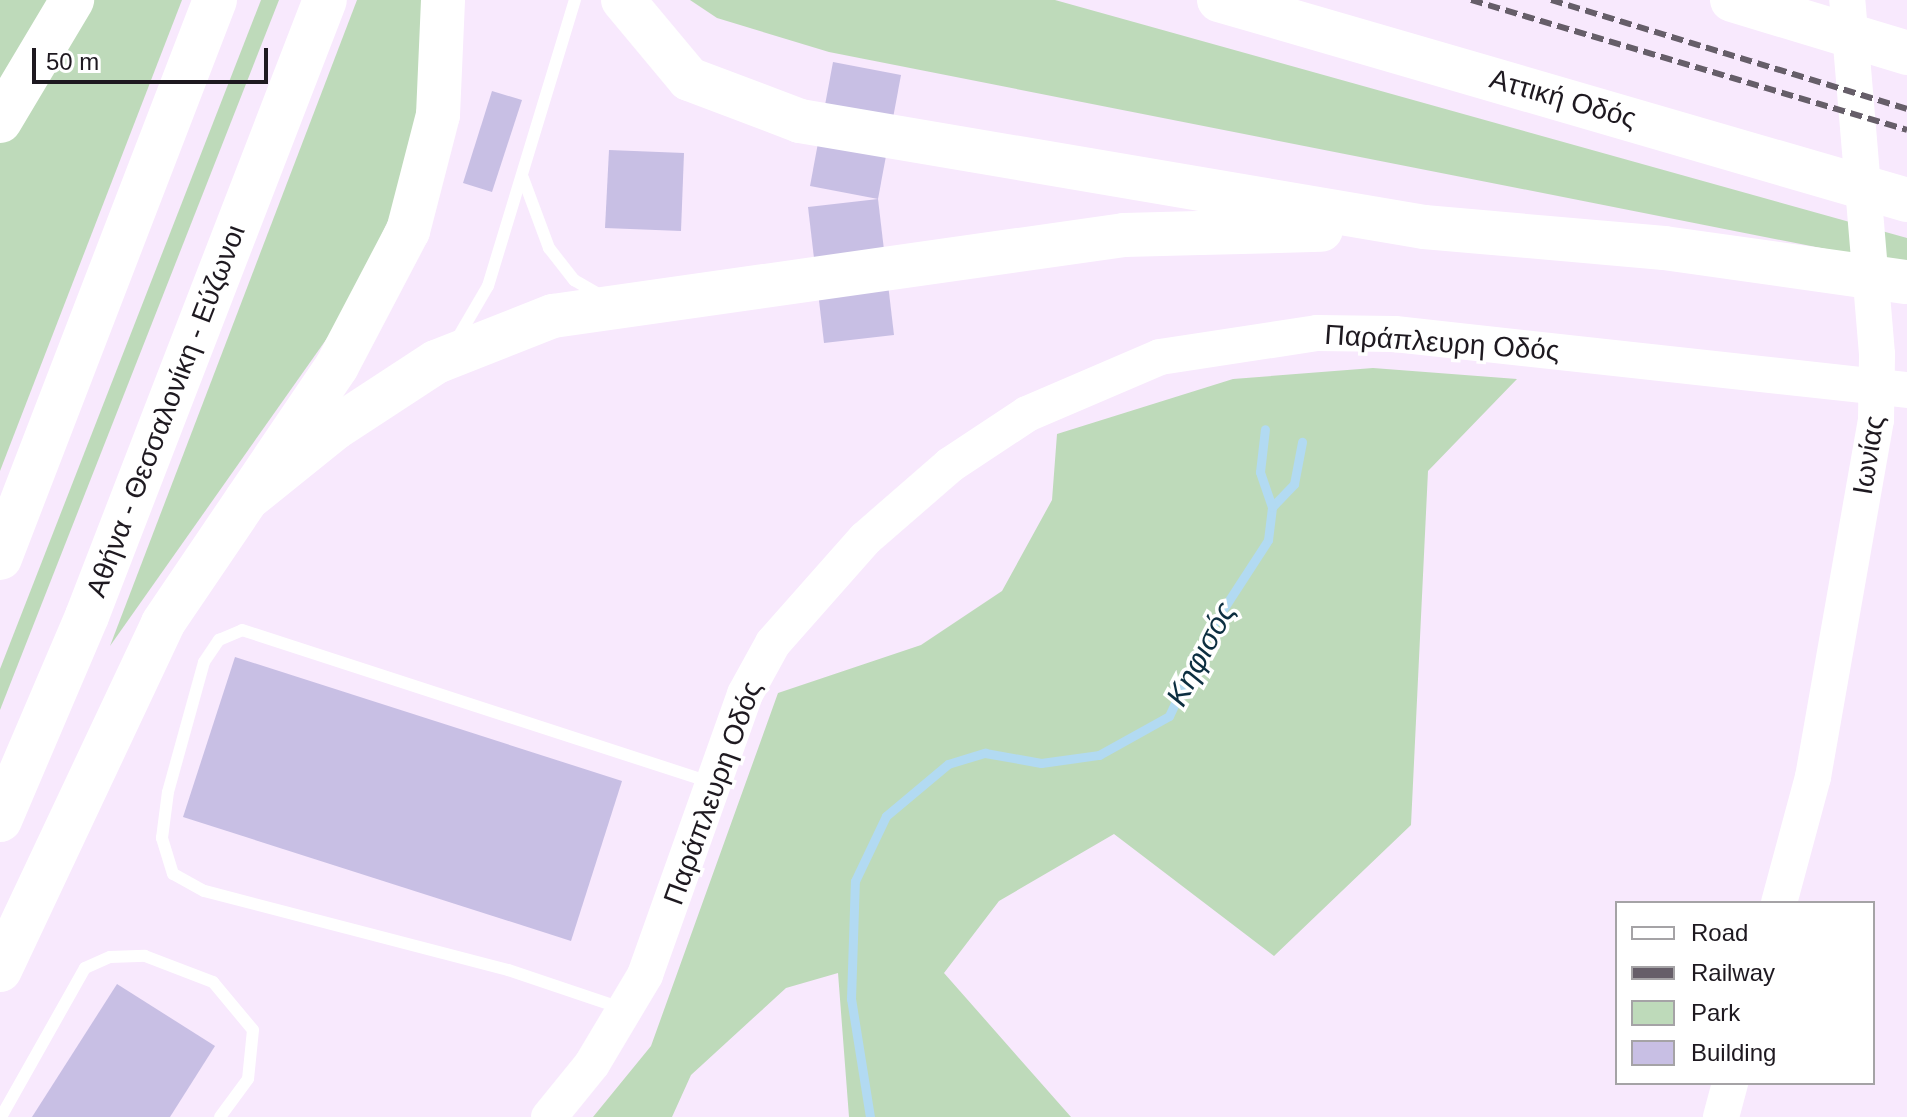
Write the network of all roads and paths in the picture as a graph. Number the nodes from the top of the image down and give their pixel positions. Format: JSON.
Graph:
{"nodes":[{"id":1,"x":72,"y":0,"type":"edge"},
{"id":2,"x":215,"y":0,"type":"edge"},
{"id":3,"x":325,"y":0,"type":"edge"},
{"id":4,"x":443,"y":0,"type":"edge"},
{"id":5,"x":575,"y":0,"type":"edge"},
{"id":6,"x":623,"y":0,"type":"edge"},
{"id":7,"x":1219,"y":0,"type":"edge"},
{"id":8,"x":1732,"y":0,"type":"edge"},
{"id":9,"x":1844,"y":0,"type":"edge"},
{"id":10,"x":1907,"y":35,"type":"edge"},
{"id":11,"x":1907,"y":53,"type":"edge"},
{"id":12,"x":0,"y":121,"type":"edge"},
{"id":13,"x":523,"y":175,"type":"junction"},
{"id":14,"x":1907,"y":200,"type":"edge"},
{"id":15,"x":1424,"y":227,"type":"junction"},
{"id":16,"x":1907,"y":282,"type":"edge"},
{"id":17,"x":614,"y":304,"type":"junction"},
{"id":18,"x":436,"y":362,"type":"junction"},
{"id":19,"x":1887,"y":376,"type":"edge"},
{"id":20,"x":247,"y":499,"type":"junction"},
{"id":21,"x":0,"y":558,"type":"edge"},
{"id":22,"x":711,"y":782,"type":"junction"},
{"id":23,"x":0,"y":820,"type":"edge"},
{"id":24,"x":1780,"y":901,"type":"edge"},
{"id":25,"x":0,"y":970,"type":"edge"},
{"id":26,"x":628,"y":1011,"type":"junction"},
{"id":27,"x":1729,"y":1085,"type":"edge"},
{"id":28,"x":1,"y":1117,"type":"edge"},
{"id":29,"x":220,"y":1117,"type":"edge"},
{"id":30,"x":549,"y":1117,"type":"edge"},
{"id":31,"x":1721,"y":1117,"type":"edge"}],
"edges":[{"from":1,"to":12,"type":"highway"},
{"from":2,"to":21,"type":"highway"},
{"from":3,"to":23,"type":"highway","name":"Αθήνα - Θεσσαλονίκη - Εύζωνοι"},
{"from":4,"to":20,"type":"highway"},
{"from":5,"to":13,"type":"lane"},
{"from":6,"to":15,"type":"highway"},
{"from":7,"to":14,"type":"highway","name":"Αττική Οδός"},
{"from":8,"to":11,"type":"highway"},
{"from":9,"to":10,"type":"highway"},
{"from":9,"to":19,"type":"street","name":"Ιωνίας"},
{"from":13,"to":17,"type":"lane"},
{"from":13,"to":18,"type":"lane"},
{"from":15,"to":16,"type":"highway"},
{"from":15,"to":17,"type":"highway"},
{"from":17,"to":18,"type":"highway"},
{"from":18,"to":20,"type":"highway"},
{"from":19,"to":22,"type":"street","name":"Παράπλευρη Οδός"},
{"from":19,"to":24,"type":"street","name":"Ιωνίας"},
{"from":20,"to":25,"type":"highway"},
{"from":22,"to":26,"type":"street","name":"Παράπλευρη Οδός"},
{"from":22,"to":26,"type":"lane"},
{"from":26,"to":30,"type":"street","name":"Παράπλευρη Οδός"},
{"from":27,"to":31,"type":"street"},
{"from":28,"to":29,"type":"lane"}]}
